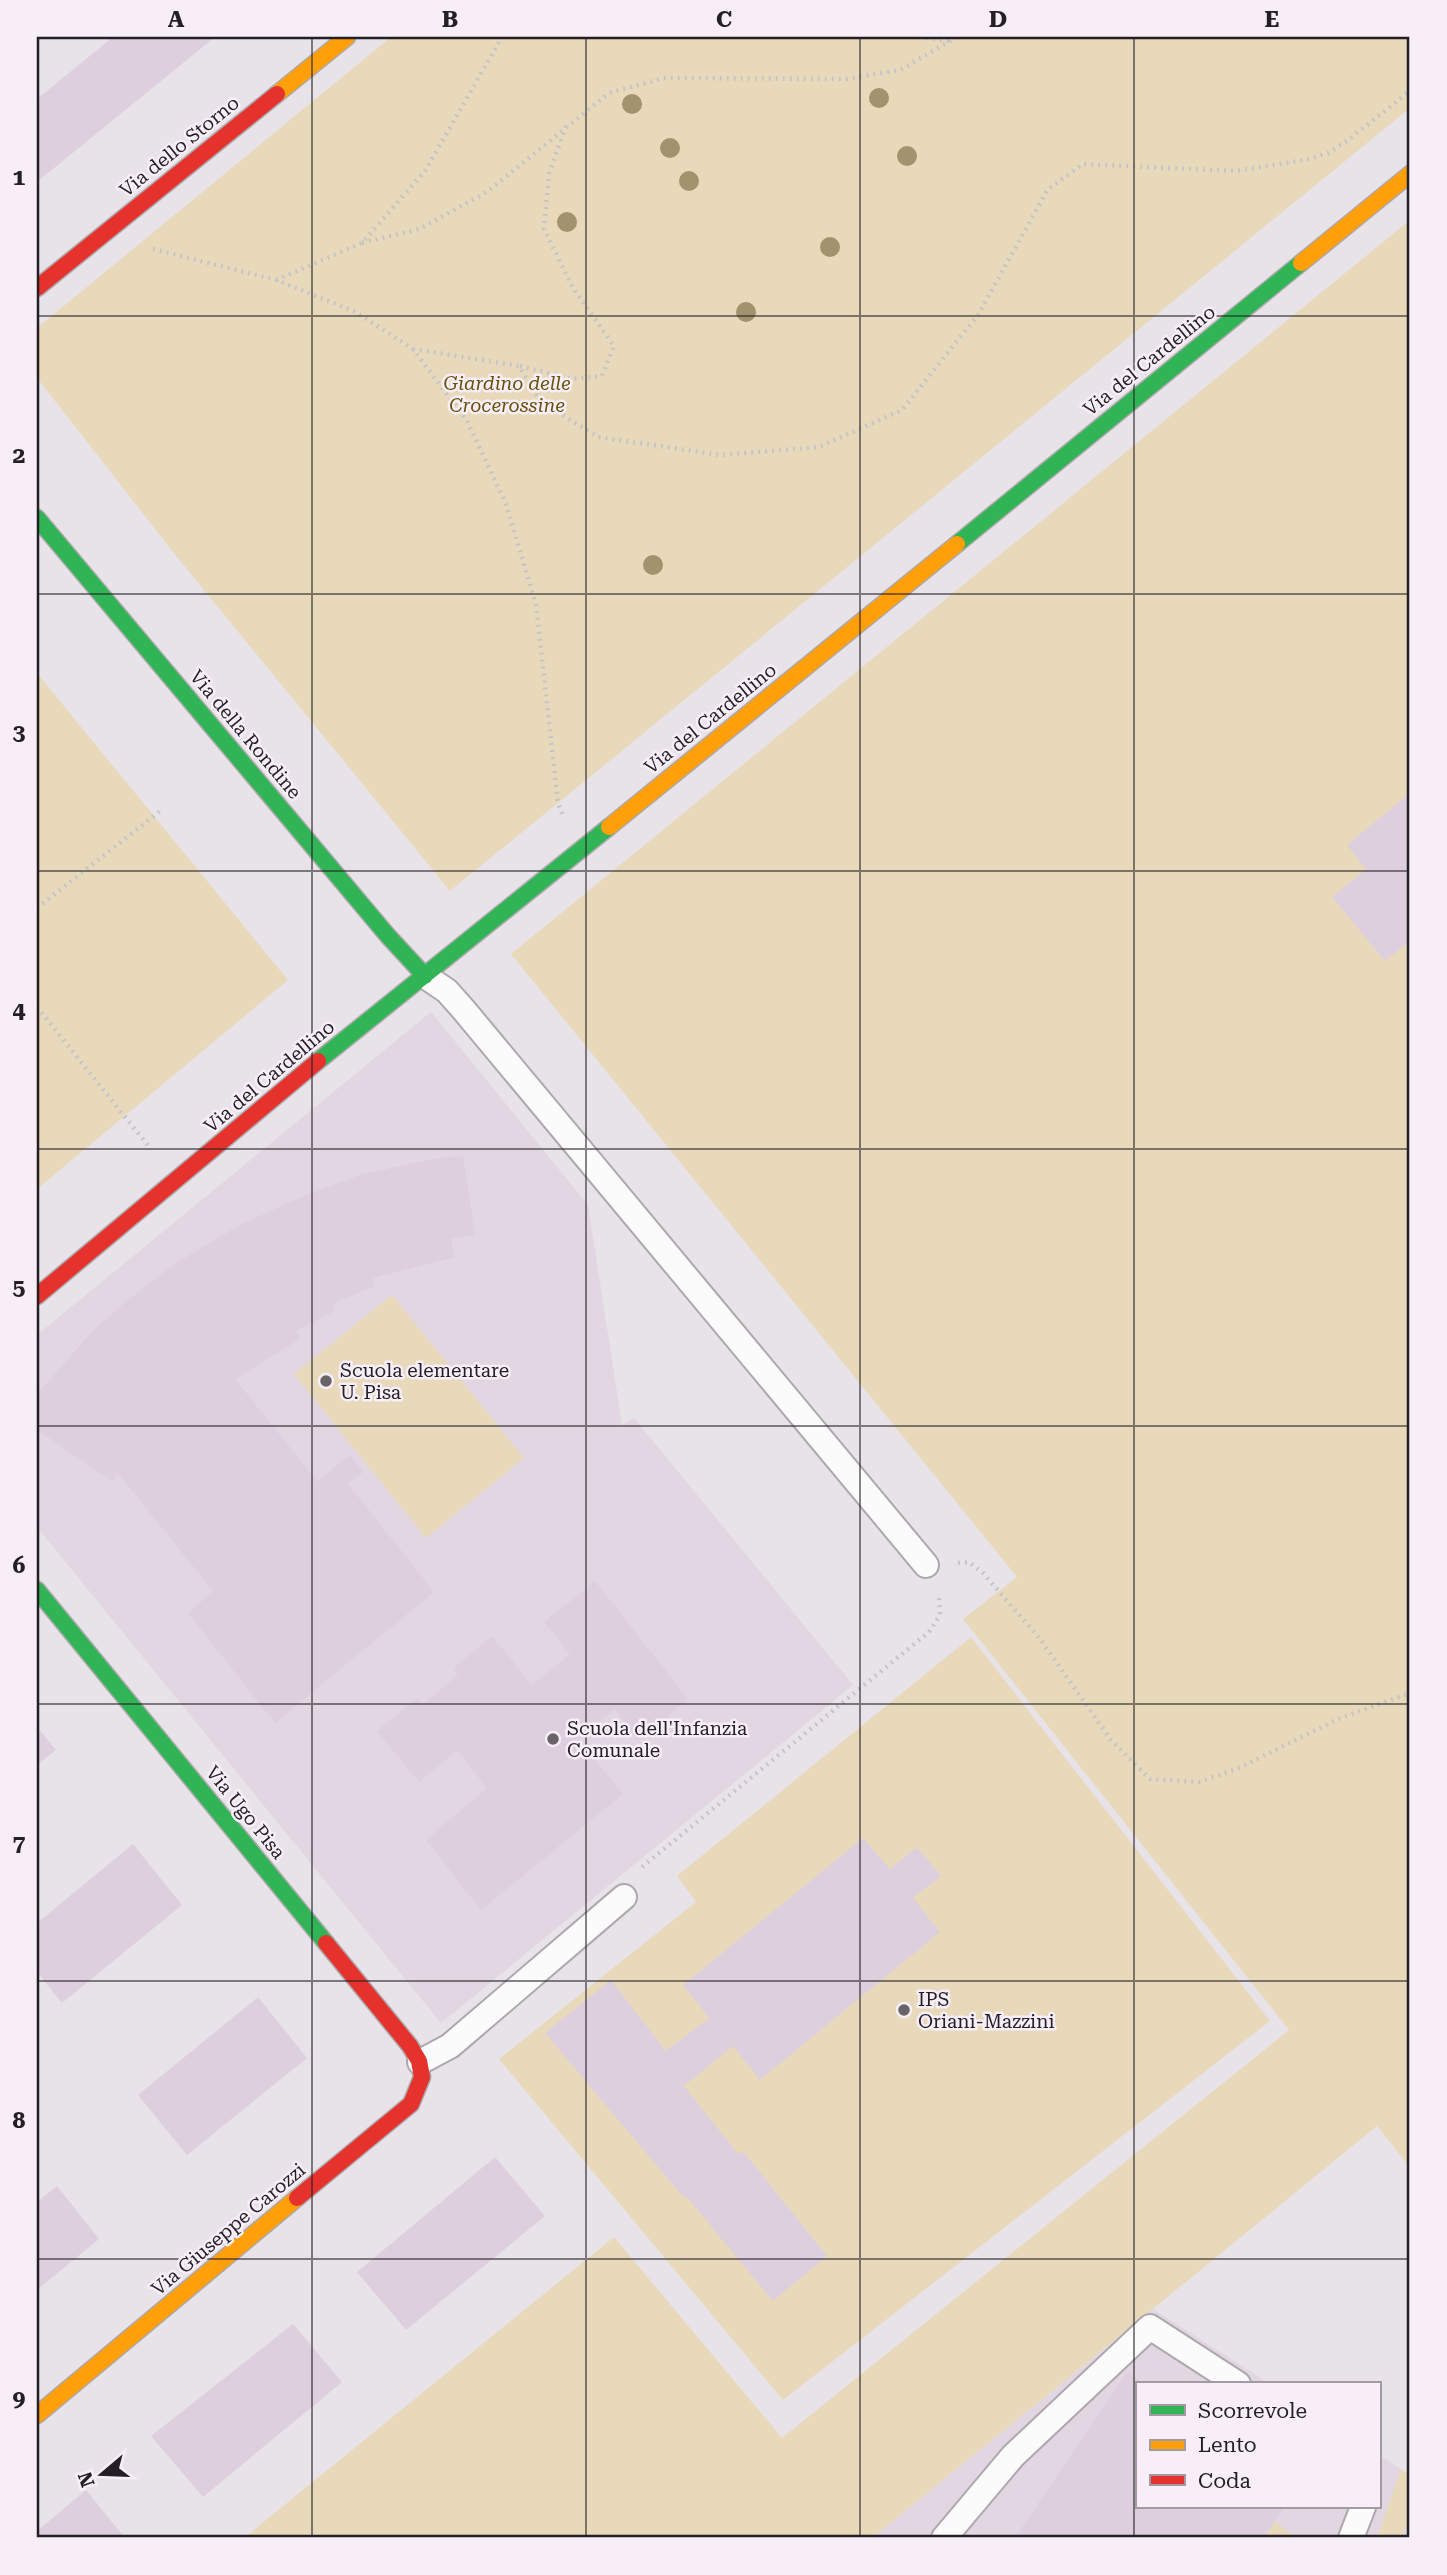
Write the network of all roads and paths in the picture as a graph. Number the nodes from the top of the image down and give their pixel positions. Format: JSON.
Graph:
{"nodes":[{"id":1,"x":347,"y":37,"type":"edge"},
{"id":2,"x":502,"y":37,"type":"edge"},
{"id":3,"x":919,"y":37,"type":"edge"},
{"id":4,"x":957,"y":37,"type":"edge"},
{"id":5,"x":951,"y":41,"type":"junction"},
{"id":6,"x":1410,"y":91,"type":"edge"},
{"id":7,"x":566,"y":126,"type":"junction"},
{"id":8,"x":1410,"y":174,"type":"edge"},
{"id":9,"x":362,"y":243,"type":"junction"},
{"id":10,"x":149,"y":248,"type":"dead end"},
{"id":11,"x":276,"y":280,"type":"junction"},
{"id":12,"x":37,"y":288,"type":"edge"},
{"id":13,"x":413,"y":349,"type":"junction"},
{"id":14,"x":519,"y":366,"type":"junction"},
{"id":15,"x":37,"y":519,"type":"edge"},
{"id":16,"x":160,"y":811,"type":"dead end"},
{"id":17,"x":576,"y":854,"type":"junction"},
{"id":18,"x":37,"y":908,"type":"edge"},
{"id":19,"x":425,"y":976,"type":"junction"},
{"id":20,"x":37,"y":1007,"type":"edge"},
{"id":21,"x":180,"y":1178,"type":"junction"},
{"id":22,"x":37,"y":1296,"type":"edge"},
{"id":23,"x":926,"y":1565,"type":"junction"},
{"id":24,"x":37,"y":1590,"type":"edge"},
{"id":25,"x":1410,"y":1693,"type":"edge"},
{"id":26,"x":624,"y":1897,"type":"joint"},
{"id":27,"x":420,"y":2062,"type":"junction"},
{"id":28,"x":1235,"y":2382,"type":"edge"},
{"id":29,"x":37,"y":2415,"type":"edge"},
{"id":30,"x":1363,"y":2508,"type":"edge"},
{"id":31,"x":944,"y":2538,"type":"edge"},
{"id":32,"x":1351,"y":2538,"type":"edge"}],
"edges":[{"from":1,"to":12,"type":"street","name":"Via dello Storno"},
{"from":2,"to":9,"type":"path"},
{"from":3,"to":5,"type":"path"},
{"from":4,"to":5,"type":"path"},
{"from":5,"to":7,"type":"path"},
{"from":6,"to":14,"type":"path"},
{"from":7,"to":9,"type":"path"},
{"from":7,"to":14,"type":"path"},
{"from":8,"to":17,"type":"street","name":"Via del Cardellino"},
{"from":9,"to":11,"type":"path"},
{"from":10,"to":11,"type":"path"},
{"from":11,"to":13,"type":"path"},
{"from":13,"to":14,"type":"path"},
{"from":13,"to":17,"type":"path"},
{"from":15,"to":19,"type":"street","name":"Via della Rondine"},
{"from":16,"to":18,"type":"path"},
{"from":17,"to":19,"type":"street","name":"Via del Cardellino"},
{"from":19,"to":21,"type":"street","name":"Via del Cardellino"},
{"from":19,"to":23,"type":"lane"},
{"from":20,"to":21,"type":"path"},
{"from":21,"to":22,"type":"street","name":"Via del Cardellino"},
{"from":23,"to":25,"type":"path"},
{"from":23,"to":26,"type":"path"},
{"from":24,"to":27,"type":"street","name":"Via Ugo Pisa"},
{"from":26,"to":27,"type":"lane"},
{"from":27,"to":29,"type":"street","name":"Via Giuseppe Carozzi"},
{"from":28,"to":31,"type":"lane"},
{"from":30,"to":32,"type":"lane"}]}
